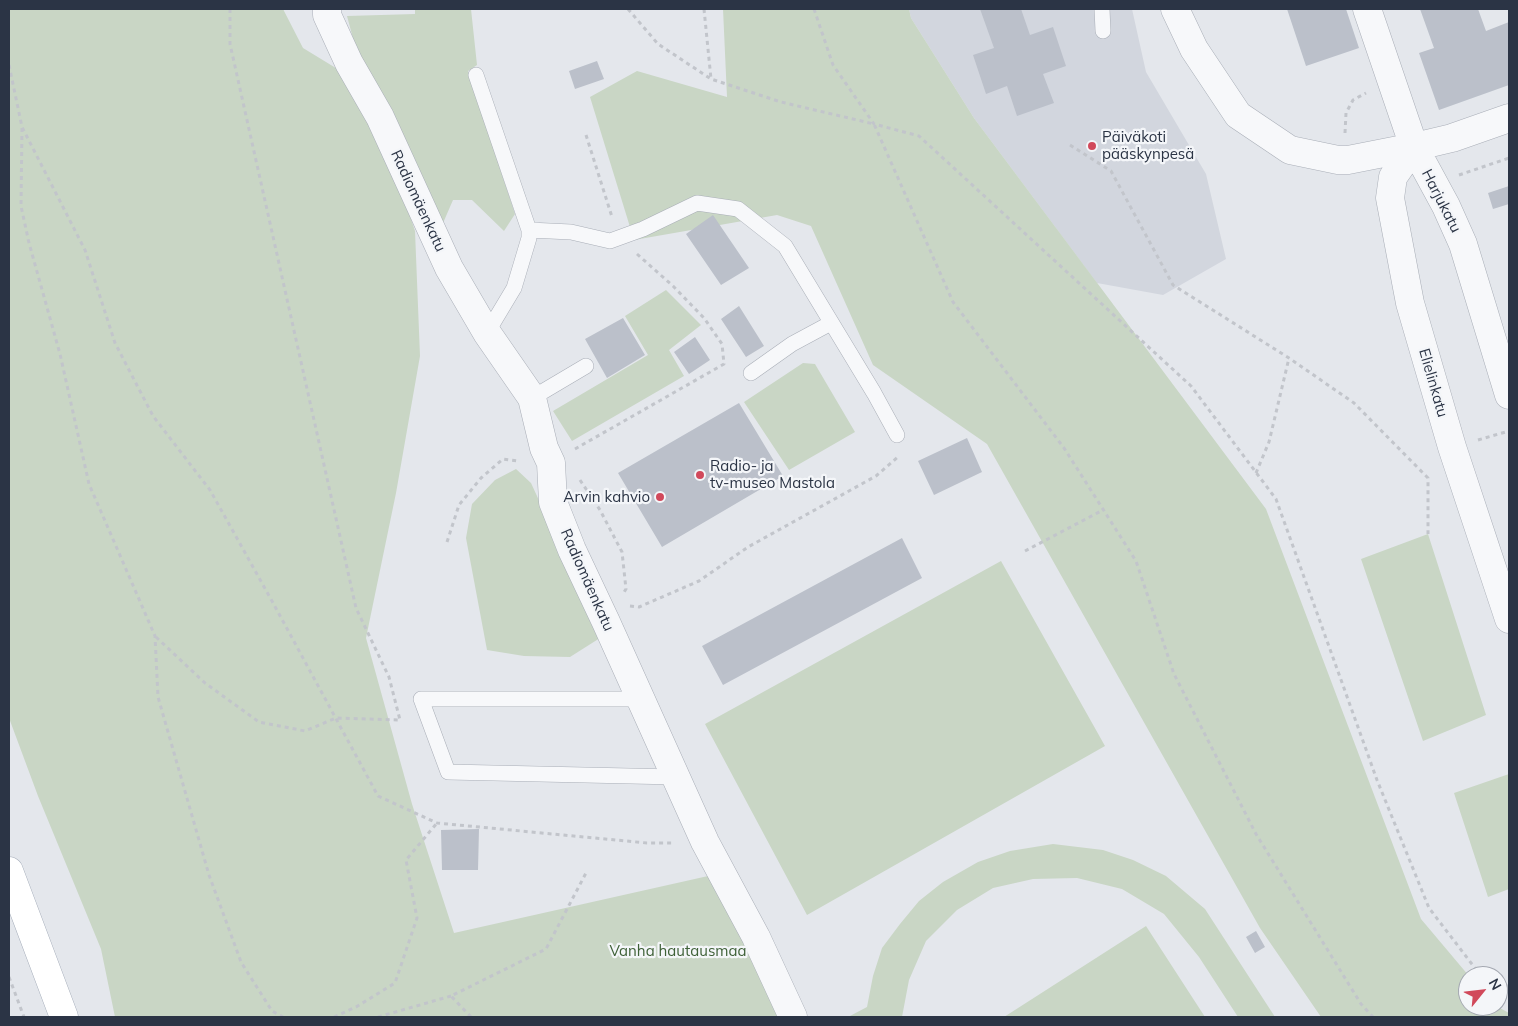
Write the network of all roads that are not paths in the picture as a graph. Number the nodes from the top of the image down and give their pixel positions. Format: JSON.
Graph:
{"nodes":[{"id":1,"x":327,"y":9,"type":"edge"},
{"id":2,"x":1102,"y":9,"type":"edge"},
{"id":3,"x":1175,"y":9,"type":"edge"},
{"id":4,"x":1367,"y":9,"type":"edge"},
{"id":5,"x":1103,"y":31,"type":"dead end"},
{"id":6,"x":476,"y":75,"type":"dead end"},
{"id":7,"x":1509,"y":118,"type":"edge"},
{"id":8,"x":1414,"y":147,"type":"junction"},
{"id":9,"x":529,"y":230,"type":"junction"},
{"id":10,"x":831,"y":323,"type":"junction"},
{"id":11,"x":487,"y":333,"type":"junction"},
{"id":12,"x":586,"y":366,"type":"dead end"},
{"id":13,"x":751,"y":373,"type":"dead end"},
{"id":14,"x":1509,"y":395,"type":"edge"},
{"id":15,"x":532,"y":398,"type":"junction"},
{"id":16,"x":897,"y":435,"type":"road end"},
{"id":17,"x":1509,"y":619,"type":"edge"},
{"id":18,"x":641,"y":699,"type":"junction"},
{"id":19,"x":676,"y":777,"type":"junction"},
{"id":20,"x":9,"y":871,"type":"edge"},
{"id":21,"x":64,"y":1017,"type":"edge"},
{"id":22,"x":793,"y":1017,"type":"edge"}],
"edges":[{"from":1,"to":11,"type":"street","name":"Radiomäenkatu"},
{"from":2,"to":5,"type":"lane"},
{"from":3,"to":8,"type":"street"},
{"from":4,"to":8,"type":"street","name":"Harjukatu"},
{"from":6,"to":9,"type":"lane"},
{"from":7,"to":8,"type":"street"},
{"from":8,"to":14,"type":"street","name":"Harjukatu"},
{"from":8,"to":17,"type":"street","name":"Elielinkatu"},
{"from":9,"to":10,"type":"lane"},
{"from":9,"to":11,"type":"lane"},
{"from":10,"to":13,"type":"lane"},
{"from":10,"to":16,"type":"lane"},
{"from":11,"to":15,"type":"street","name":"Radiomäenkatu"},
{"from":12,"to":15,"type":"lane"},
{"from":15,"to":18,"type":"street","name":"Radiomäenkatu"},
{"from":18,"to":19,"type":"street","name":"Radiomäenkatu"},
{"from":18,"to":19,"type":"lane"},
{"from":19,"to":22,"type":"street","name":"Radiomäenkatu"},
{"from":20,"to":21,"type":"main road"}]}
